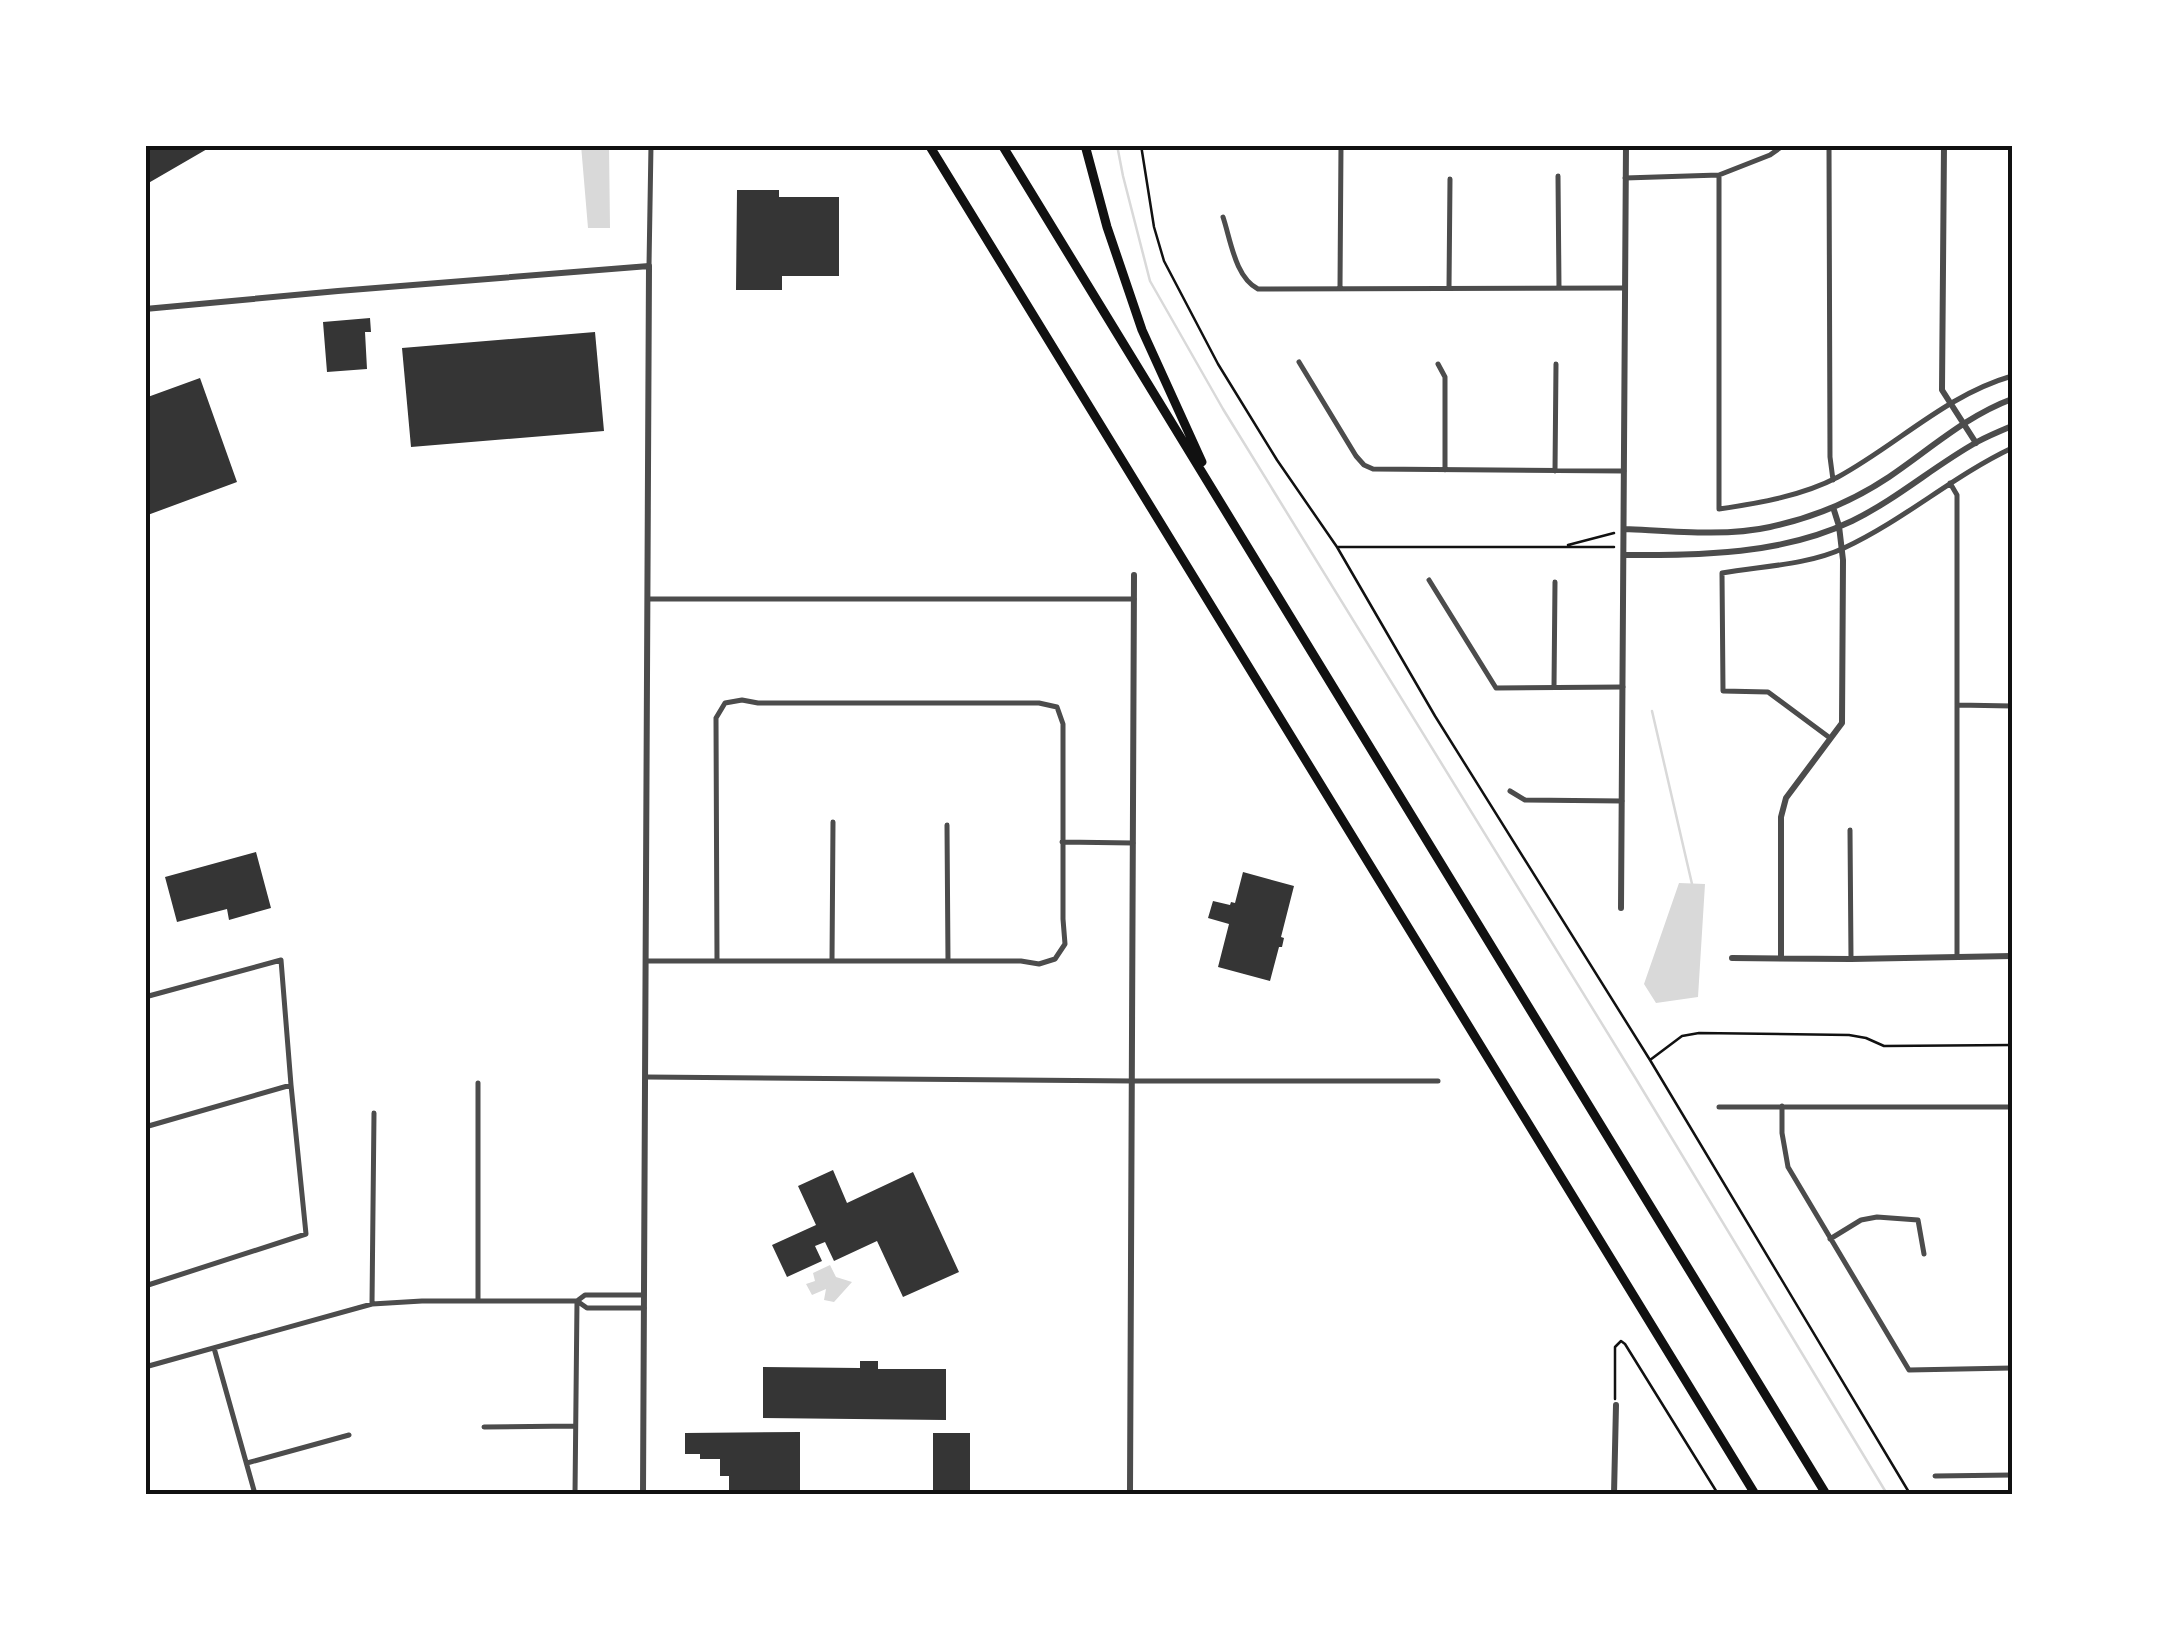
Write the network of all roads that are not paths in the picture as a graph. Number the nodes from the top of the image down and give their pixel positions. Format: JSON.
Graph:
{"nodes":[{"id":1,"x":651,"y":145,"type":"edge"},
{"id":2,"x":929,"y":145,"type":"edge"},
{"id":3,"x":1002,"y":145,"type":"edge"},
{"id":4,"x":1085,"y":145,"type":"edge"},
{"id":5,"x":1341,"y":145,"type":"edge"},
{"id":6,"x":1626,"y":145,"type":"edge"},
{"id":7,"x":1784,"y":145,"type":"edge"},
{"id":8,"x":1830,"y":145,"type":"edge"},
{"id":9,"x":1944,"y":145,"type":"edge"},
{"id":10,"x":1720,"y":175,"type":"junction"},
{"id":11,"x":1558,"y":176,"type":"dead end"},
{"id":12,"x":1626,"y":178,"type":"junction"},
{"id":13,"x":1450,"y":179,"type":"dead end"},
{"id":14,"x":1223,"y":217,"type":"dead end"},
{"id":15,"x":649,"y":266,"type":"junction"},
{"id":16,"x":1340,"y":288,"type":"junction"},
{"id":17,"x":1448,"y":288,"type":"junction"},
{"id":18,"x":1559,"y":288,"type":"junction"},
{"id":19,"x":1625,"y":288,"type":"junction"},
{"id":20,"x":145,"y":310,"type":"edge"},
{"id":21,"x":1298,"y":362,"type":"dead end"},
{"id":22,"x":1438,"y":364,"type":"dead end"},
{"id":23,"x":1556,"y":364,"type":"dead end"},
{"id":24,"x":2012,"y":376,"type":"edge"},
{"id":25,"x":2012,"y":399,"type":"edge"},
{"id":26,"x":1949,"y":404,"type":"junction"},
{"id":27,"x":1964,"y":424,"type":"junction"},
{"id":28,"x":2012,"y":426,"type":"edge"},
{"id":29,"x":1976,"y":442,"type":"junction"},
{"id":30,"x":2012,"y":448,"type":"edge"},
{"id":31,"x":1445,"y":470,"type":"junction"},
{"id":32,"x":1555,"y":470,"type":"junction"},
{"id":33,"x":1624,"y":471,"type":"junction"},
{"id":34,"x":1833,"y":480,"type":"junction"},
{"id":35,"x":1950,"y":483,"type":"junction"},
{"id":36,"x":1217,"y":497,"type":"junction"},
{"id":37,"x":1833,"y":508,"type":"junction"},
{"id":38,"x":1840,"y":526,"type":"junction"},
{"id":39,"x":1624,"y":528,"type":"junction"},
{"id":40,"x":1842,"y":549,"type":"junction"},
{"id":41,"x":1624,"y":551,"type":"junction"},
{"id":42,"x":1134,"y":575,"type":"dead end"},
{"id":43,"x":1428,"y":580,"type":"dead end"},
{"id":44,"x":1554,"y":582,"type":"dead end"},
{"id":45,"x":648,"y":599,"type":"junction"},
{"id":46,"x":1134,"y":600,"type":"junction"},
{"id":47,"x":1624,"y":687,"type":"junction"},
{"id":48,"x":1554,"y":688,"type":"junction"},
{"id":49,"x":1957,"y":705,"type":"junction"},
{"id":50,"x":2012,"y":706,"type":"edge"},
{"id":51,"x":1830,"y":738,"type":"junction"},
{"id":52,"x":1510,"y":791,"type":"dead end"},
{"id":53,"x":1622,"y":802,"type":"junction"},
{"id":54,"x":833,"y":822,"type":"dead end"},
{"id":55,"x":947,"y":825,"type":"dead end"},
{"id":56,"x":1850,"y":830,"type":"dead end"},
{"id":57,"x":1062,"y":842,"type":"junction"},
{"id":58,"x":1132,"y":843,"type":"junction"},
{"id":59,"x":1621,"y":908,"type":"dead end"},
{"id":60,"x":1956,"y":956,"type":"junction"},
{"id":61,"x":2012,"y":956,"type":"edge"},
{"id":62,"x":1732,"y":958,"type":"dead end"},
{"id":63,"x":1781,"y":958,"type":"junction"},
{"id":64,"x":1851,"y":958,"type":"junction"},
{"id":65,"x":717,"y":960,"type":"junction"},
{"id":66,"x":832,"y":960,"type":"junction"},
{"id":67,"x":646,"y":961,"type":"junction"},
{"id":68,"x":948,"y":961,"type":"junction"},
{"id":69,"x":145,"y":998,"type":"edge"},
{"id":70,"x":646,"y":1077,"type":"junction"},
{"id":71,"x":1132,"y":1081,"type":"junction"},
{"id":72,"x":1438,"y":1081,"type":"dead end"},
{"id":73,"x":478,"y":1083,"type":"dead end"},
{"id":74,"x":292,"y":1085,"type":"junction"},
{"id":75,"x":1782,"y":1106,"type":"junction"},
{"id":76,"x":1719,"y":1107,"type":"dead end"},
{"id":77,"x":2012,"y":1107,"type":"edge"},
{"id":78,"x":374,"y":1113,"type":"dead end"},
{"id":79,"x":145,"y":1126,"type":"edge"},
{"id":80,"x":1830,"y":1239,"type":"junction"},
{"id":81,"x":1924,"y":1254,"type":"dead end"},
{"id":82,"x":145,"y":1286,"type":"edge"},
{"id":83,"x":644,"y":1295,"type":"junction"},
{"id":84,"x":478,"y":1301,"type":"junction"},
{"id":85,"x":578,"y":1301,"type":"junction"},
{"id":86,"x":372,"y":1304,"type":"junction"},
{"id":87,"x":644,"y":1308,"type":"junction"},
{"id":88,"x":214,"y":1348,"type":"junction"},
{"id":89,"x":145,"y":1367,"type":"edge"},
{"id":90,"x":2012,"y":1368,"type":"edge"},
{"id":91,"x":1616,"y":1405,"type":"road end"},
{"id":92,"x":575,"y":1426,"type":"junction"},
{"id":93,"x":484,"y":1428,"type":"dead end"},
{"id":94,"x":349,"y":1435,"type":"dead end"},
{"id":95,"x":247,"y":1464,"type":"junction"},
{"id":96,"x":2012,"y":1475,"type":"edge"},
{"id":97,"x":1935,"y":1476,"type":"dead end"},
{"id":98,"x":255,"y":1494,"type":"edge"},
{"id":99,"x":575,"y":1494,"type":"edge"},
{"id":100,"x":643,"y":1494,"type":"edge"},
{"id":101,"x":1130,"y":1494,"type":"edge"},
{"id":102,"x":1614,"y":1494,"type":"edge"},
{"id":103,"x":1755,"y":1494,"type":"edge"},
{"id":104,"x":1826,"y":1494,"type":"edge"}],
"edges":[{"from":1,"to":15,"type":"street"},
{"from":2,"to":103,"type":"highway"},
{"from":3,"to":36,"type":"highway"},
{"from":4,"to":36,"type":"highway"},
{"from":5,"to":16,"type":"street"},
{"from":6,"to":12,"type":"street"},
{"from":7,"to":10,"type":"street"},
{"from":8,"to":34,"type":"street"},
{"from":9,"to":26,"type":"street"},
{"from":10,"to":12,"type":"street"},
{"from":10,"to":34,"type":"street"},
{"from":11,"to":18,"type":"street"},
{"from":12,"to":19,"type":"street"},
{"from":13,"to":17,"type":"street"},
{"from":14,"to":16,"type":"street"},
{"from":15,"to":20,"type":"street"},
{"from":15,"to":45,"type":"street"},
{"from":16,"to":17,"type":"street"},
{"from":17,"to":18,"type":"street"},
{"from":18,"to":19,"type":"street"},
{"from":19,"to":33,"type":"street"},
{"from":21,"to":31,"type":"street"},
{"from":22,"to":31,"type":"street"},
{"from":23,"to":32,"type":"street"},
{"from":24,"to":26,"type":"street"},
{"from":25,"to":27,"type":"street"},
{"from":26,"to":27,"type":"street"},
{"from":26,"to":34,"type":"street"},
{"from":27,"to":29,"type":"street"},
{"from":27,"to":37,"type":"street"},
{"from":28,"to":29,"type":"street"},
{"from":29,"to":38,"type":"street"},
{"from":30,"to":35,"type":"street"},
{"from":31,"to":32,"type":"street"},
{"from":32,"to":33,"type":"street"},
{"from":33,"to":39,"type":"street"},
{"from":35,"to":40,"type":"street"},
{"from":35,"to":49,"type":"street"},
{"from":36,"to":104,"type":"highway"},
{"from":37,"to":38,"type":"street"},
{"from":37,"to":39,"type":"street"},
{"from":38,"to":40,"type":"street"},
{"from":38,"to":41,"type":"street"},
{"from":39,"to":41,"type":"street"},
{"from":40,"to":51,"type":"street"},
{"from":40,"to":51,"type":"street"},
{"from":41,"to":47,"type":"street"},
{"from":42,"to":46,"type":"street"},
{"from":43,"to":48,"type":"street"},
{"from":44,"to":48,"type":"street"},
{"from":45,"to":46,"type":"street"},
{"from":45,"to":67,"type":"street"},
{"from":46,"to":58,"type":"street"},
{"from":47,"to":48,"type":"street"},
{"from":47,"to":53,"type":"street"},
{"from":49,"to":50,"type":"street"},
{"from":49,"to":60,"type":"street"},
{"from":51,"to":63,"type":"street"},
{"from":52,"to":53,"type":"street"},
{"from":53,"to":59,"type":"street"},
{"from":54,"to":66,"type":"street"},
{"from":55,"to":68,"type":"street"},
{"from":56,"to":64,"type":"street"},
{"from":57,"to":58,"type":"street"},
{"from":57,"to":65,"type":"street"},
{"from":57,"to":68,"type":"street"},
{"from":58,"to":71,"type":"street"},
{"from":60,"to":61,"type":"street"},
{"from":60,"to":64,"type":"street"},
{"from":62,"to":63,"type":"street"},
{"from":63,"to":64,"type":"street"},
{"from":65,"to":66,"type":"street"},
{"from":65,"to":67,"type":"street"},
{"from":66,"to":68,"type":"street"},
{"from":67,"to":70,"type":"street"},
{"from":69,"to":74,"type":"street"},
{"from":70,"to":71,"type":"street"},
{"from":70,"to":83,"type":"street"},
{"from":71,"to":72,"type":"street"},
{"from":71,"to":101,"type":"street"},
{"from":73,"to":84,"type":"street"},
{"from":74,"to":79,"type":"street"},
{"from":74,"to":82,"type":"street"},
{"from":75,"to":76,"type":"street"},
{"from":75,"to":77,"type":"street"},
{"from":75,"to":80,"type":"street"},
{"from":78,"to":86,"type":"street"},
{"from":80,"to":81,"type":"street"},
{"from":80,"to":90,"type":"street"},
{"from":83,"to":85,"type":"street"},
{"from":83,"to":87,"type":"street"},
{"from":84,"to":85,"type":"street"},
{"from":84,"to":86,"type":"street"},
{"from":85,"to":87,"type":"street"},
{"from":85,"to":92,"type":"street"},
{"from":86,"to":88,"type":"street"},
{"from":87,"to":100,"type":"street"},
{"from":88,"to":89,"type":"street"},
{"from":88,"to":95,"type":"street"},
{"from":91,"to":102,"type":"street"},
{"from":92,"to":93,"type":"street"},
{"from":92,"to":99,"type":"street"},
{"from":94,"to":95,"type":"street"},
{"from":95,"to":98,"type":"street"},
{"from":96,"to":97,"type":"street"}]}
